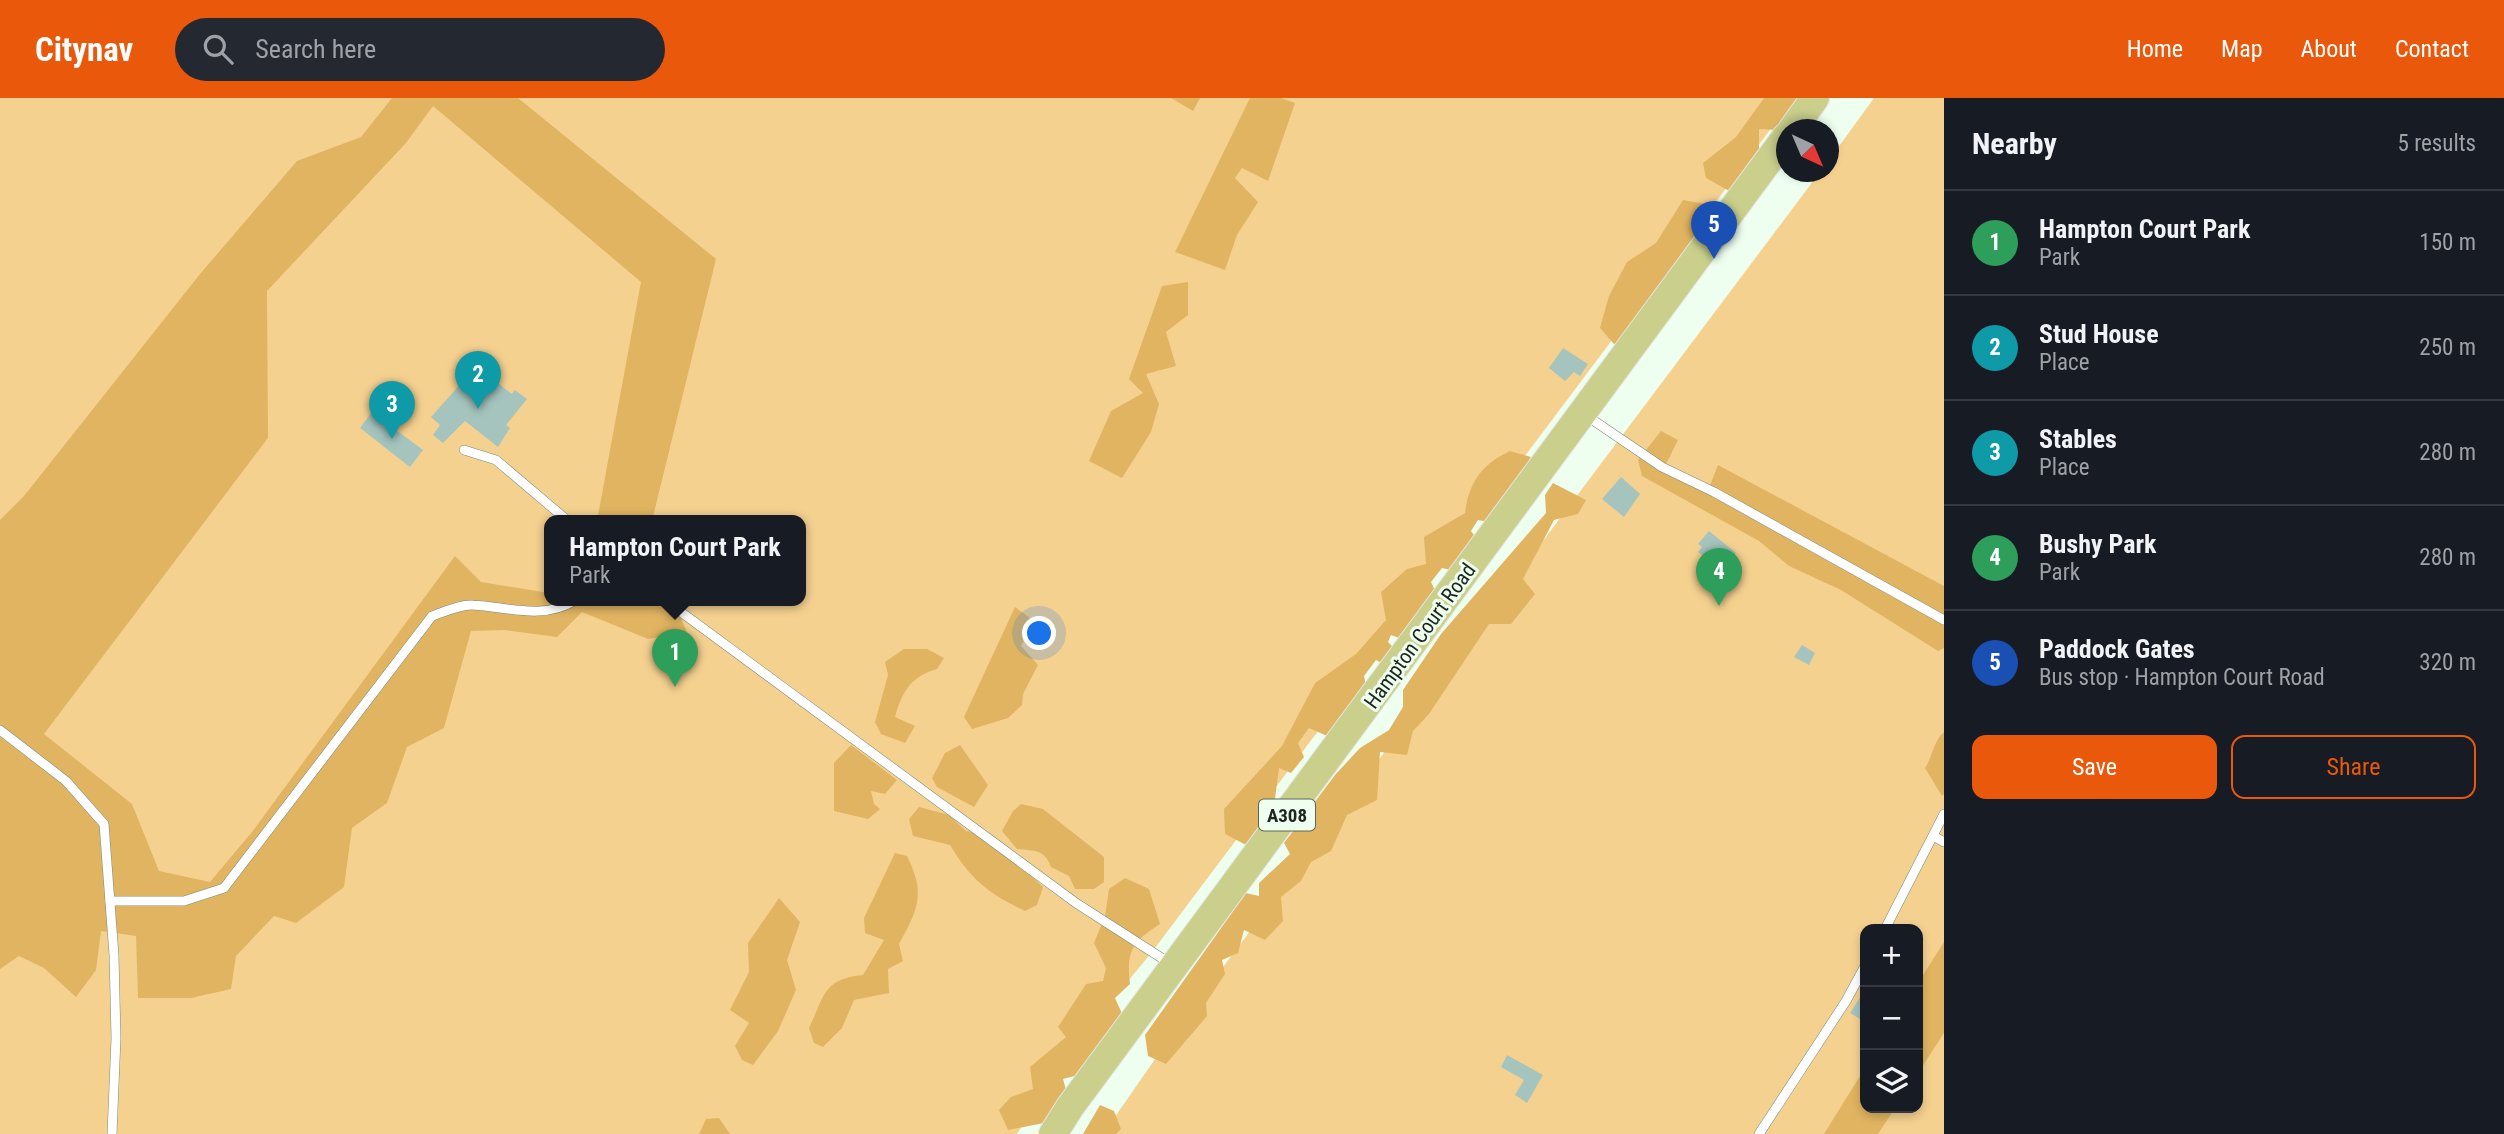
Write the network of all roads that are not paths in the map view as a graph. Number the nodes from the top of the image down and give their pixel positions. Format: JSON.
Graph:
{"nodes":[{"id":1,"x":1815,"y":98,"type":"edge"},
{"id":2,"x":1800,"y":119,"type":"edge"},
{"id":3,"x":1776,"y":152,"type":"edge"},
{"id":4,"x":1583,"y":414,"type":"junction"},
{"id":5,"x":464,"y":450,"type":"dead end"},
{"id":6,"x":561,"y":515,"type":"edge"},
{"id":7,"x":567,"y":606,"type":"edge"},
{"id":8,"x":673,"y":606,"type":"edge"},
{"id":9,"x":1944,"y":620,"type":"edge"},
{"id":10,"x":0,"y":730,"type":"edge"},
{"id":11,"x":1943,"y":819,"type":"edge"},
{"id":12,"x":1933,"y":836,"type":"junction"},
{"id":13,"x":1944,"y":842,"type":"edge"},
{"id":14,"x":110,"y":901,"type":"junction"},
{"id":15,"x":1888,"y":924,"type":"edge"},
{"id":16,"x":1175,"y":967,"type":"junction"},
{"id":17,"x":1860,"y":975,"type":"edge"},
{"id":18,"x":112,"y":1134,"type":"edge"},
{"id":19,"x":1053,"y":1134,"type":"edge"},
{"id":20,"x":1759,"y":1134,"type":"edge"}],
"edges":[{"from":1,"to":2,"type":"main road"},
{"from":3,"to":4,"type":"main road","name":"Hampton Court Road","number":"A308"},
{"from":4,"to":9,"type":"lane"},
{"from":4,"to":16,"type":"main road","name":"Hampton Court Road","number":"A308"},
{"from":5,"to":6,"type":"lane"},
{"from":7,"to":14,"type":"lane"},
{"from":8,"to":16,"type":"lane"},
{"from":10,"to":14,"type":"lane"},
{"from":11,"to":12,"type":"lane"},
{"from":12,"to":13,"type":"lane"},
{"from":12,"to":15,"type":"lane"},
{"from":14,"to":18,"type":"lane"},
{"from":16,"to":19,"type":"main road","name":"Hampton Court Road","number":"A308"},
{"from":17,"to":20,"type":"lane"}]}
